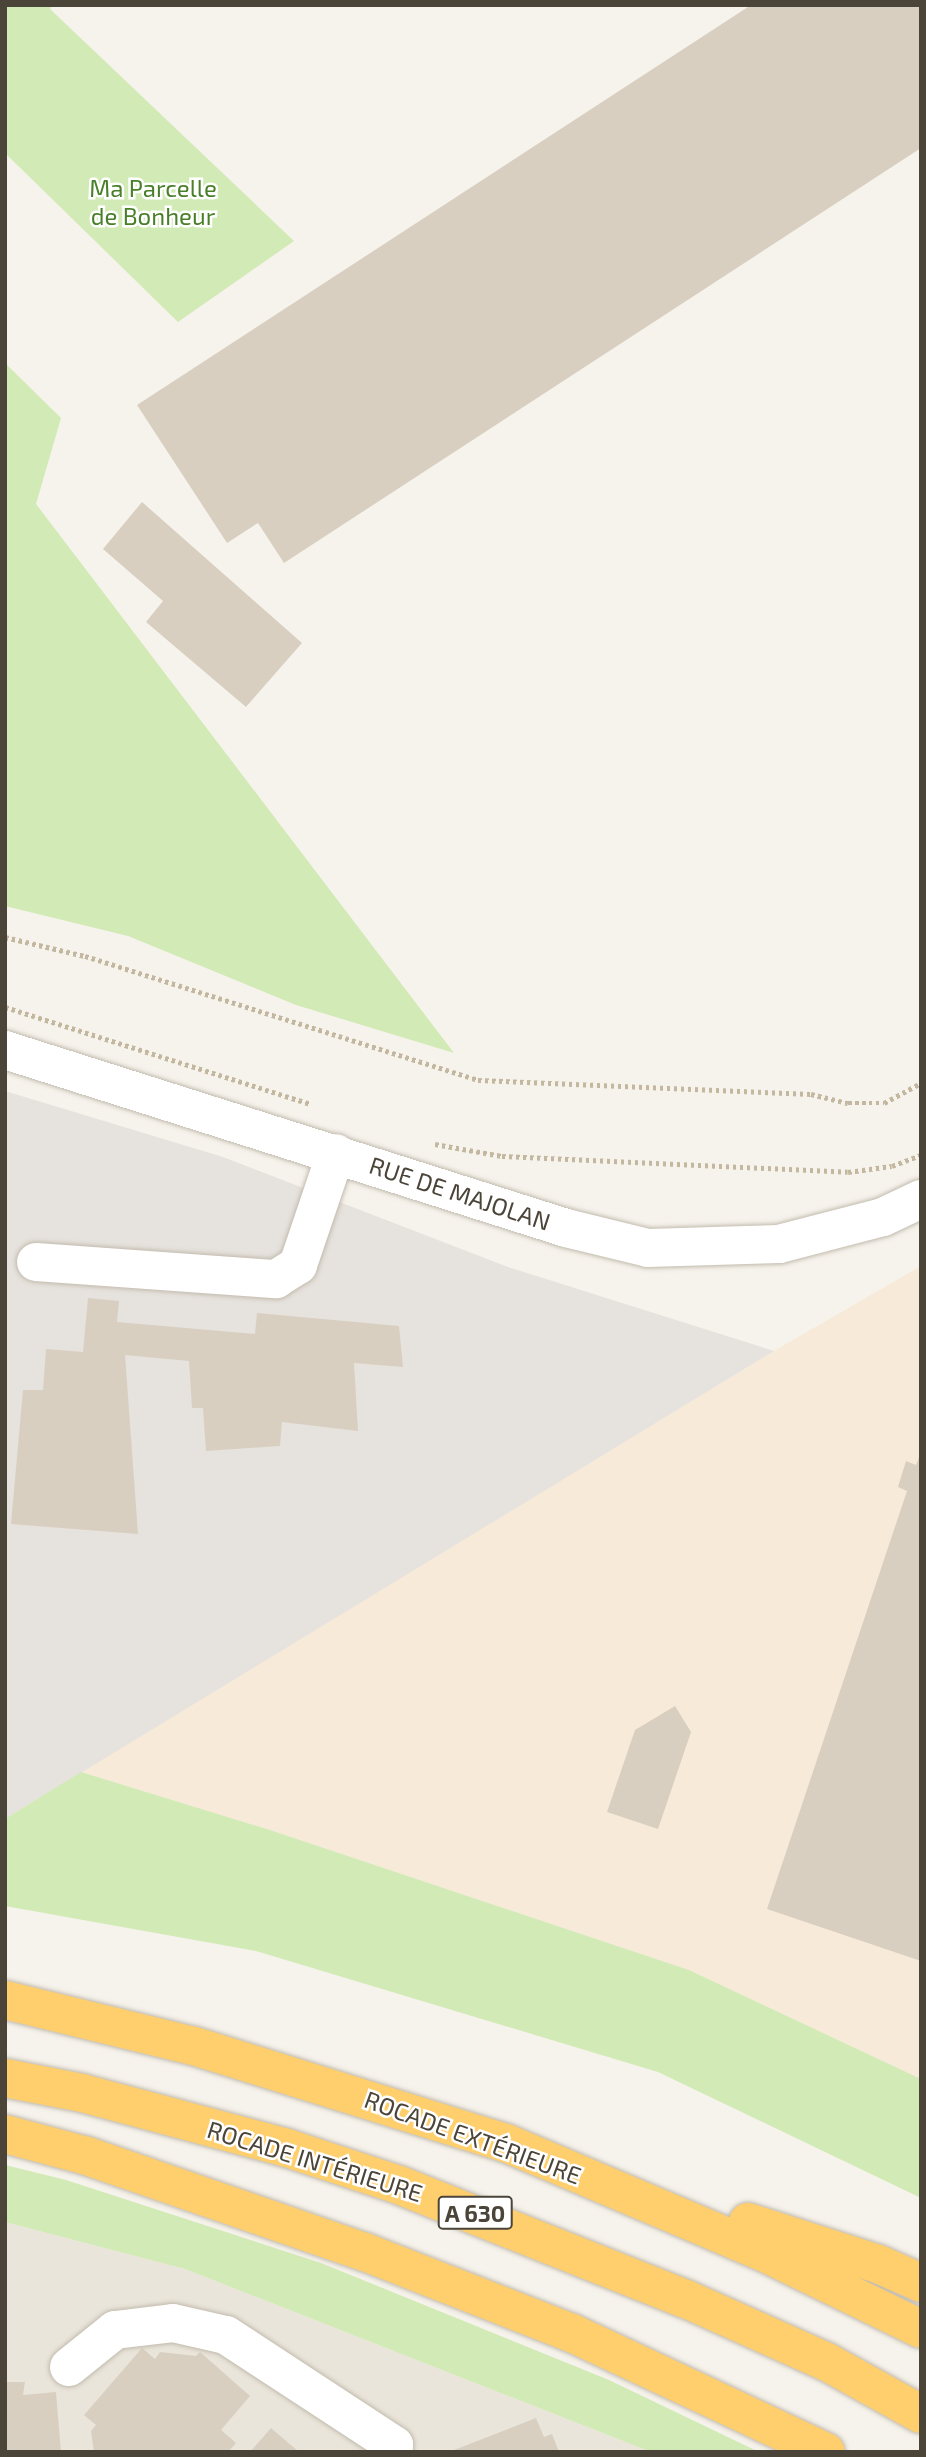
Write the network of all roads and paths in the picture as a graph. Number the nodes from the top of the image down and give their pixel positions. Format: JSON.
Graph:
{"nodes":[{"id":1,"x":5,"y":937,"type":"edge"},
{"id":2,"x":5,"y":1007,"type":"edge"},
{"id":3,"x":5,"y":1050,"type":"edge"},
{"id":4,"x":921,"y":1083,"type":"edge"},
{"id":5,"x":320,"y":1107,"type":"dead end"},
{"id":6,"x":425,"y":1141,"type":"dead end"},
{"id":7,"x":337,"y":1153,"type":"junction"},
{"id":8,"x":921,"y":1155,"type":"edge"},
{"id":9,"x":921,"y":1199,"type":"edge"},
{"id":10,"x":36,"y":1262,"type":"dead end"},
{"id":11,"x":5,"y":2000,"type":"edge"},
{"id":12,"x":5,"y":2078,"type":"edge"},
{"id":13,"x":5,"y":2134,"type":"edge"},
{"id":14,"x":506,"y":2143,"type":"junction"},
{"id":15,"x":921,"y":2283,"type":"edge"},
{"id":16,"x":921,"y":2329,"type":"edge"},
{"id":17,"x":69,"y":2367,"type":"dead end"},
{"id":18,"x":921,"y":2414,"type":"edge"},
{"id":19,"x":390,"y":2452,"type":"edge"},
{"id":20,"x":826,"y":2452,"type":"edge"}],
"edges":[{"from":1,"to":4,"type":"path"},
{"from":2,"to":5,"type":"path"},
{"from":3,"to":7,"type":"street","name":"RUE DE MAJOLAN"},
{"from":6,"to":8,"type":"path"},
{"from":7,"to":9,"type":"street","name":"RUE DE MAJOLAN"},
{"from":7,"to":10,"type":"street"},
{"from":11,"to":14,"type":"highway","name":"ROCADE EXTÉRIEURE"},
{"from":12,"to":18,"type":"highway","name":"ROCADE INTÉRIEURE","number":"A 630"},
{"from":13,"to":20,"type":"highway"},
{"from":14,"to":15,"type":"highway"},
{"from":14,"to":16,"type":"highway","name":"ROCADE EXTÉRIEURE"},
{"from":17,"to":19,"type":"street"}]}
